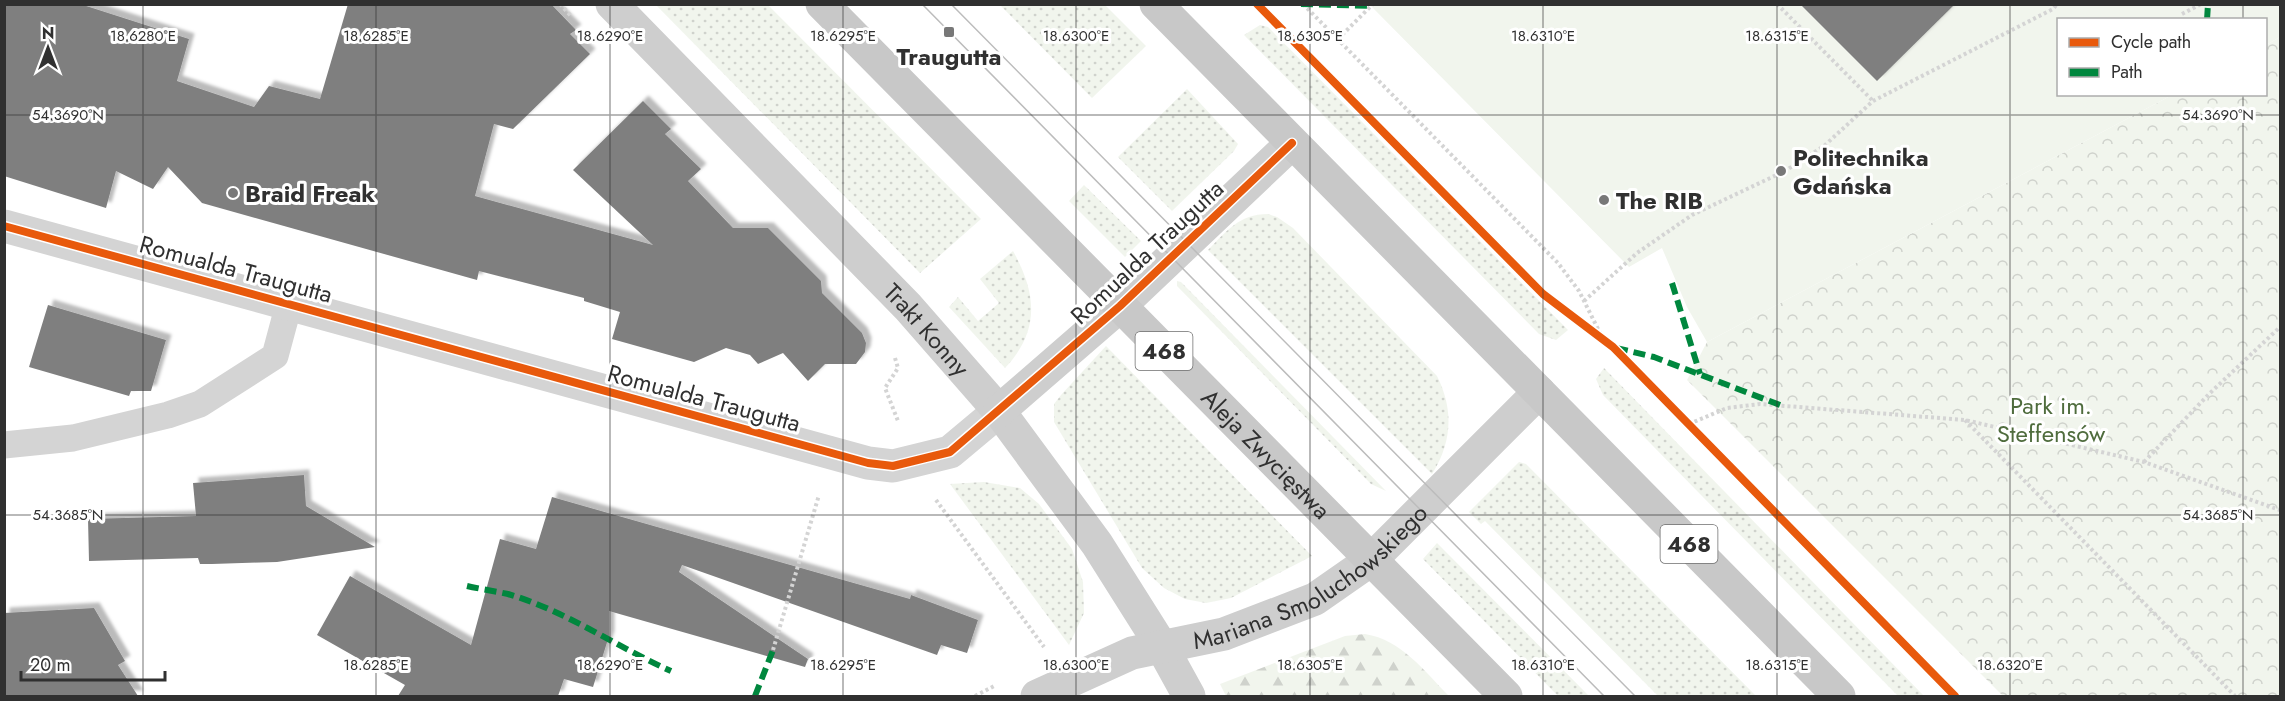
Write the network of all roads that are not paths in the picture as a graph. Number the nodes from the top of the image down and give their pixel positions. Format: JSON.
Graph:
{"nodes":[{"id":1,"x":612,"y":4,"type":"edge"},
{"id":2,"x":822,"y":4,"type":"edge"},
{"id":3,"x":1156,"y":4,"type":"edge"},
{"id":4,"x":1292,"y":143,"type":"junction"},
{"id":5,"x":4,"y":226,"type":"edge"},
{"id":6,"x":289,"y":304,"type":"junction"},
{"id":7,"x":1120,"y":306,"type":"junction"},
{"id":8,"x":1539,"y":392,"type":"junction"},
{"id":9,"x":999,"y":411,"type":"junction"},
{"id":10,"x":4,"y":445,"type":"edge"},
{"id":11,"x":1371,"y":560,"type":"junction"},
{"id":12,"x":1162,"y":647,"type":"junction"},
{"id":13,"x":1037,"y":696,"type":"edge"},
{"id":14,"x":1189,"y":696,"type":"edge"},
{"id":15,"x":1506,"y":696,"type":"edge"},
{"id":16,"x":1839,"y":696,"type":"edge"}],
"edges":[{"from":1,"to":9,"type":"street","name":"Trakt Konny"},
{"from":2,"to":7,"type":"main road","name":"Aleja Zwycięstwa","number":"468"},
{"from":3,"to":4,"type":"main road","number":"468"},
{"from":4,"to":7,"type":"street","name":"Romualda Traugutta"},
{"from":4,"to":8,"type":"main road","number":"468"},
{"from":5,"to":6,"type":"street","name":"Romualda Traugutta"},
{"from":6,"to":9,"type":"street","name":"Romualda Traugutta"},
{"from":6,"to":10,"type":"lane"},
{"from":7,"to":9,"type":"street","name":"Romualda Traugutta"},
{"from":7,"to":11,"type":"main road","name":"Aleja Zwycięstwa","number":"468"},
{"from":8,"to":11,"type":"street","name":"Mariana Smoluchowskiego"},
{"from":8,"to":16,"type":"main road","number":"468"},
{"from":9,"to":12,"type":"street","name":"Trakt Konny"},
{"from":11,"to":12,"type":"street","name":"Mariana Smoluchowskiego"},
{"from":11,"to":15,"type":"main road","name":"Aleja Zwycięstwa","number":"468"},
{"from":12,"to":13,"type":"street","name":"Mariana Smoluchowskiego"},
{"from":12,"to":14,"type":"street","name":"Trakt Konny"}]}
